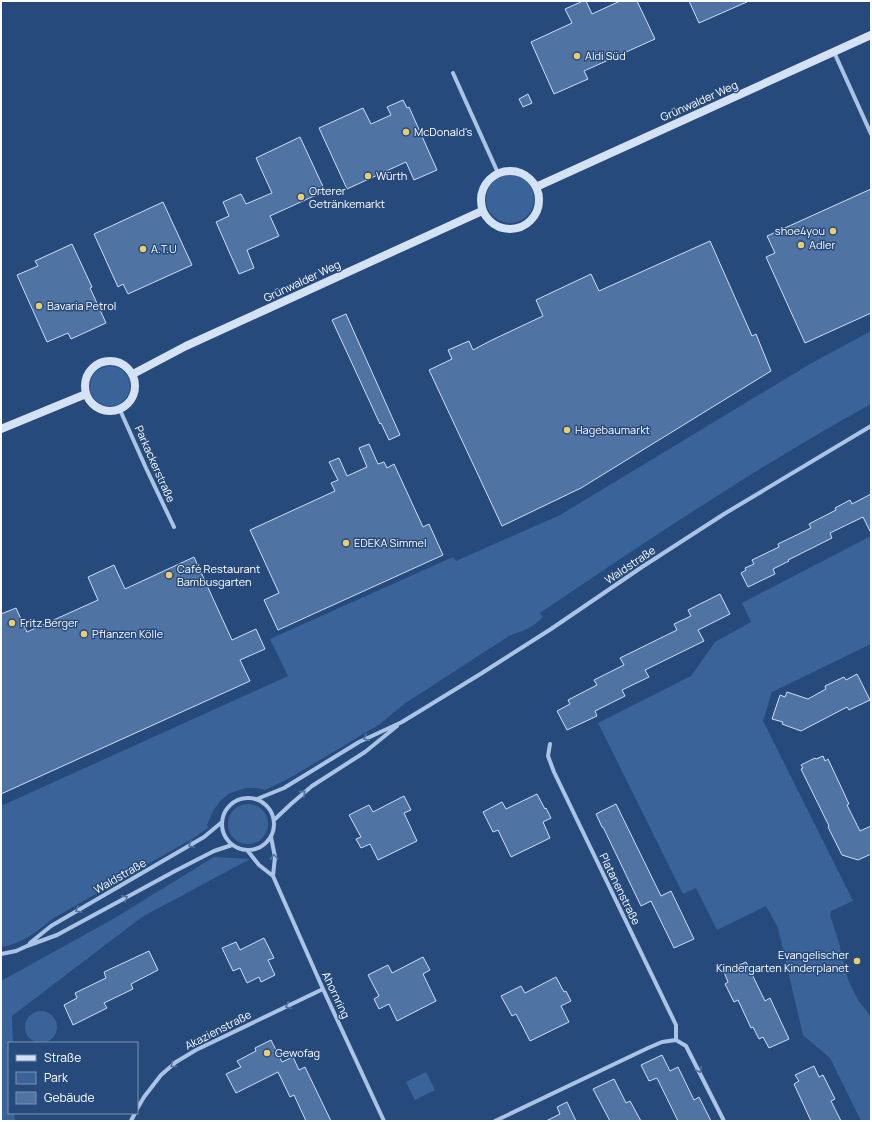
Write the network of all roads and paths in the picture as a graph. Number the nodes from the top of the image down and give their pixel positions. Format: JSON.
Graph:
{"nodes":[{"id":1,"x":871,"y":35,"type":"edge"},
{"id":2,"x":834,"y":52,"type":"junction"},
{"id":3,"x":453,"y":73,"type":"dead end"},
{"id":4,"x":871,"y":134,"type":"edge"},
{"id":5,"x":498,"y":173,"type":"junction"},
{"id":6,"x":536,"y":187,"type":"junction"},
{"id":7,"x":482,"y":210,"type":"junction"},
{"id":8,"x":133,"y":374,"type":"junction"},
{"id":9,"x":86,"y":394,"type":"junction"},
{"id":10,"x":120,"y":410,"type":"junction"},
{"id":11,"x":871,"y":426,"type":"edge"},
{"id":12,"x":1,"y":429,"type":"edge"},
{"id":13,"x":174,"y":527,"type":"dead end"},
{"id":14,"x":402,"y":722,"type":"junction"},
{"id":15,"x":550,"y":744,"type":"dead end"},
{"id":16,"x":257,"y":799,"type":"junction"},
{"id":17,"x":274,"y":820,"type":"junction"},
{"id":18,"x":222,"y":822,"type":"junction"},
{"id":19,"x":271,"y":837,"type":"junction"},
{"id":20,"x":232,"y":845,"type":"junction"},
{"id":21,"x":247,"y":850,"type":"junction"},
{"id":22,"x":273,"y":876,"type":"junction"},
{"id":23,"x":27,"y":946,"type":"junction"},
{"id":24,"x":1,"y":954,"type":"edge"},
{"id":25,"x":323,"y":989,"type":"junction"},
{"id":26,"x":676,"y":1040,"type":"junction"},
{"id":27,"x":138,"y":1107,"type":"edge"},
{"id":28,"x":384,"y":1121,"type":"edge"},
{"id":29,"x":495,"y":1121,"type":"edge"},
{"id":30,"x":724,"y":1121,"type":"edge"}],
"edges":[{"from":1,"to":2,"type":"main road","name":"Grünwalder Weg"},
{"from":2,"to":4,"type":"street"},
{"from":2,"to":6,"type":"main road","name":"Grünwalder Weg"},
{"from":3,"to":5,"type":"street"},
{"from":5,"to":6,"type":"main road"},
{"from":5,"to":7,"type":"main road"},
{"from":6,"to":7,"type":"main road"},
{"from":7,"to":8,"type":"main road","name":"Grünwalder Weg"},
{"from":8,"to":9,"type":"main road"},
{"from":8,"to":10,"type":"main road"},
{"from":9,"to":10,"type":"main road"},
{"from":9,"to":12,"type":"main road"},
{"from":10,"to":13,"type":"street","name":"Parkackerstraße"},
{"from":11,"to":14,"type":"street","name":"Waldstraße"},
{"from":14,"to":16,"type":"street","name":"Waldstraße","one_way":true},
{"from":17,"to":14,"type":"street","name":"Waldstraße","one_way":true},
{"from":15,"to":26,"type":"street","name":"Platanenstraße"},
{"from":16,"to":17,"type":"street"},
{"from":16,"to":18,"type":"street","name":"Waldstraße"},
{"from":17,"to":19,"type":"street"},
{"from":18,"to":20,"type":"street"},
{"from":18,"to":23,"type":"street","name":"Waldstraße","one_way":true},
{"from":19,"to":21,"type":"street"},
{"from":22,"to":19,"type":"street","name":"Ahornring","one_way":true},
{"from":20,"to":21,"type":"street"},
{"from":23,"to":20,"type":"street","name":"Waldstraße","one_way":true},
{"from":21,"to":22,"type":"street","name":"Ahornring"},
{"from":22,"to":25,"type":"street","name":"Ahornring"},
{"from":23,"to":24,"type":"street","name":"Waldstraße"},
{"from":25,"to":27,"type":"street","name":"Akazienstraße","one_way":true},
{"from":25,"to":28,"type":"street","name":"Ahornring"},
{"from":26,"to":29,"type":"street"},
{"from":26,"to":30,"type":"street","one_way":true}]}
